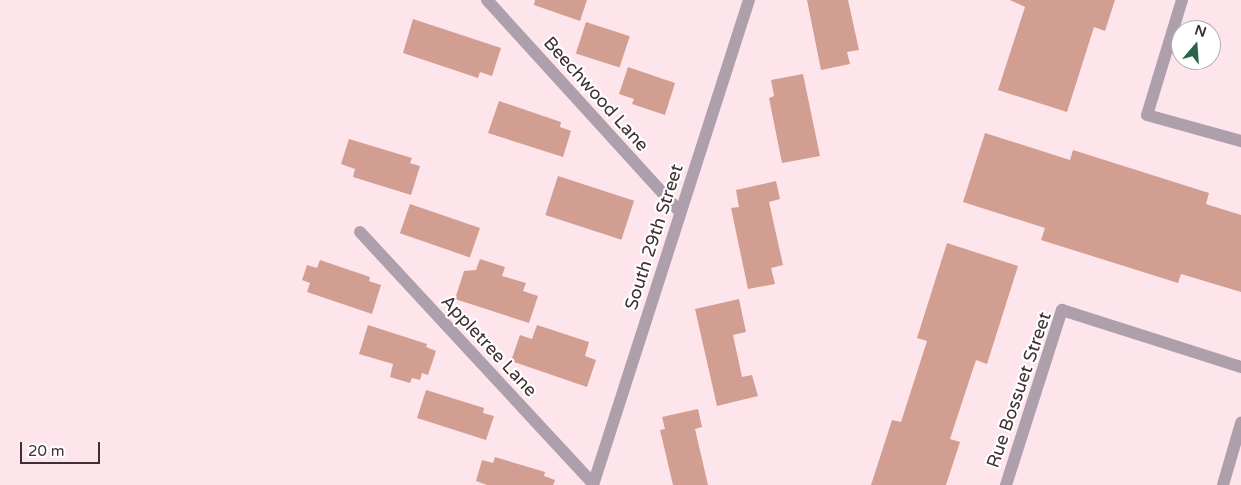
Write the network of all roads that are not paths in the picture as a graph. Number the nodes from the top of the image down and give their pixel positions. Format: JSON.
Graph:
{"nodes":[{"id":1,"x":487,"y":0,"type":"edge"},
{"id":2,"x":749,"y":0,"type":"edge"},
{"id":3,"x":1182,"y":0,"type":"edge"},
{"id":4,"x":1241,"y":141,"type":"edge"},
{"id":5,"x":680,"y":212,"type":"junction"},
{"id":6,"x":360,"y":232,"type":"dead end"},
{"id":7,"x":1241,"y":367,"type":"edge"},
{"id":8,"x":1241,"y":423,"type":"edge"},
{"id":9,"x":593,"y":484,"type":"edge"},
{"id":10,"x":1006,"y":485,"type":"edge"},
{"id":11,"x":1223,"y":485,"type":"edge"}],
"edges":[{"from":1,"to":5,"type":"street","name":"Beechwood Lane"},
{"from":2,"to":5,"type":"street","name":"South 29th Street"},
{"from":3,"to":4,"type":"street"},
{"from":5,"to":9,"type":"street","name":"South 29th Street"},
{"from":6,"to":9,"type":"street","name":"Appletree Lane"},
{"from":7,"to":10,"type":"street","name":"Rue Bossuet Street"},
{"from":8,"to":11,"type":"street"}]}
